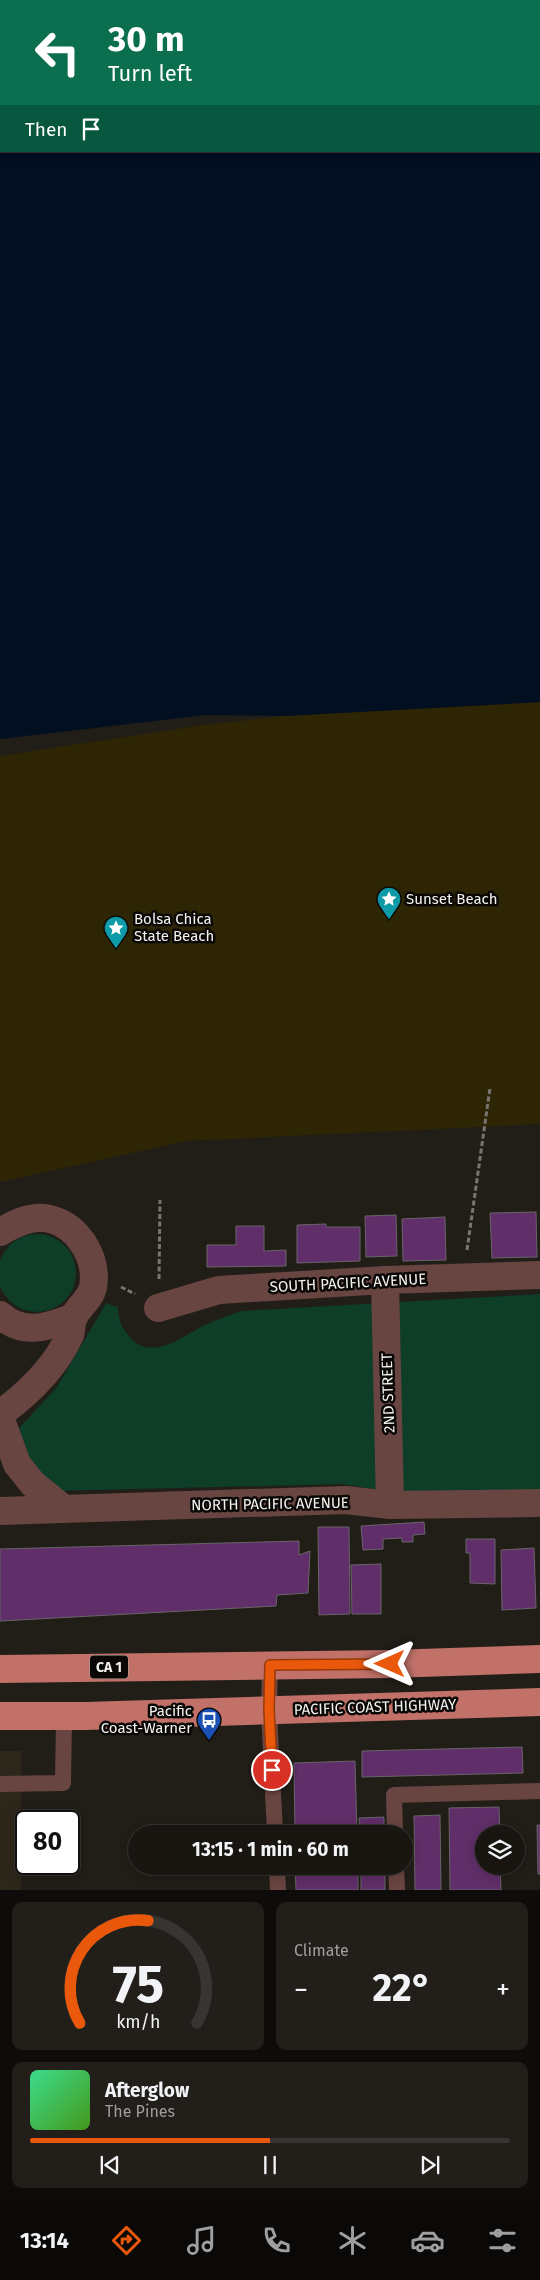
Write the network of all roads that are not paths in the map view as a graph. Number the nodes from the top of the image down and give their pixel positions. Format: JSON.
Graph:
{"nodes":[{"id":1,"x":0,"y":1232,"type":"edge"},
{"id":2,"x":540,"y":1275,"type":"edge"},
{"id":3,"x":385,"y":1280,"type":"junction"},
{"id":4,"x":158,"y":1308,"type":"road end"},
{"id":5,"x":0,"y":1315,"type":"edge"},
{"id":6,"x":74,"y":1317,"type":"junction"},
{"id":7,"x":0,"y":1415,"type":"edge"},
{"id":8,"x":540,"y":1503,"type":"edge"},
{"id":9,"x":390,"y":1505,"type":"junction"},
{"id":10,"x":64,"y":1509,"type":"junction"},
{"id":11,"x":0,"y":1512,"type":"edge"},
{"id":12,"x":540,"y":1659,"type":"edge"},
{"id":13,"x":270,"y":1665,"type":"junction"},
{"id":14,"x":0,"y":1669,"type":"edge"},
{"id":15,"x":540,"y":1702,"type":"edge"},
{"id":16,"x":269,"y":1710,"type":"junction"},
{"id":17,"x":0,"y":1716,"type":"edge"},
{"id":18,"x":64,"y":1716,"type":"junction"},
{"id":19,"x":0,"y":1784,"type":"edge"},
{"id":20,"x":540,"y":1791,"type":"edge"},
{"id":21,"x":275,"y":1825,"type":"edge"},
{"id":22,"x":395,"y":1825,"type":"edge"},
{"id":23,"x":277,"y":1875,"type":"edge"},
{"id":24,"x":396,"y":1875,"type":"edge"},
{"id":25,"x":278,"y":1890,"type":"edge"},
{"id":26,"x":397,"y":1890,"type":"edge"}],
"edges":[{"from":1,"to":6,"type":"street"},
{"from":2,"to":3,"type":"street","name":"SOUTH PACIFIC AVENUE"},
{"from":3,"to":4,"type":"street","name":"SOUTH PACIFIC AVENUE"},
{"from":3,"to":9,"type":"street","name":"2ND STREET"},
{"from":5,"to":6,"type":"street"},
{"from":6,"to":7,"type":"street"},
{"from":7,"to":10,"type":"street"},
{"from":8,"to":9,"type":"street","name":"NORTH PACIFIC AVENUE"},
{"from":9,"to":10,"type":"street","name":"NORTH PACIFIC AVENUE"},
{"from":10,"to":11,"type":"street","name":"NORTH PACIFIC AVENUE"},
{"from":12,"to":13,"type":"highway","number":"CA 1"},
{"from":13,"to":14,"type":"highway","number":"CA 1"},
{"from":13,"to":16,"type":"lane"},
{"from":15,"to":16,"type":"highway","name":"PACIFIC COAST HIGHWAY"},
{"from":16,"to":18,"type":"highway","name":"PACIFIC COAST HIGHWAY"},
{"from":16,"to":21,"type":"lane"},
{"from":17,"to":18,"type":"highway","name":"PACIFIC COAST HIGHWAY"},
{"from":18,"to":19,"type":"lane"},
{"from":20,"to":22,"type":"lane"},
{"from":23,"to":25,"type":"lane"},
{"from":24,"to":26,"type":"lane"}]}
